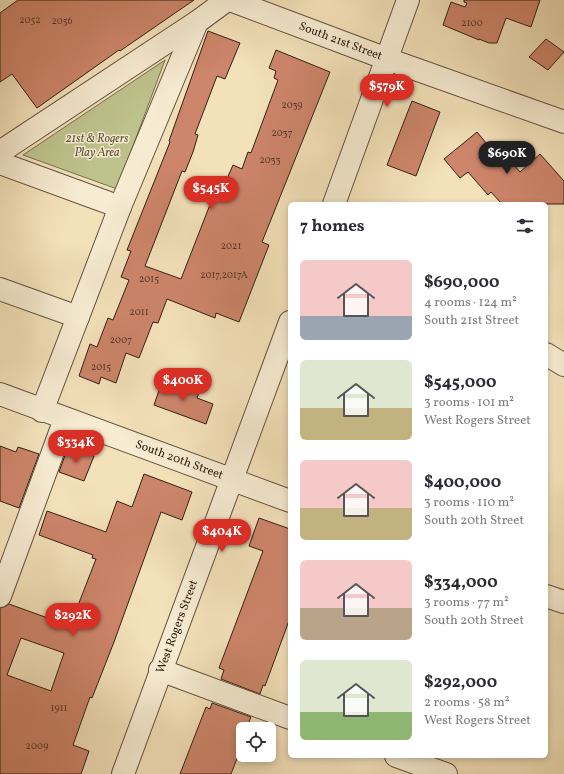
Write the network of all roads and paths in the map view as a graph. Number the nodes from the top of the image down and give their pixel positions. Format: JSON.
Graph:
{"nodes":[{"id":1,"x":228,"y":0,"type":"edge"},
{"id":2,"x":408,"y":0,"type":"edge"},
{"id":3,"x":197,"y":22,"type":"junction"},
{"id":4,"x":387,"y":59,"type":"junction"},
{"id":5,"x":564,"y":122,"type":"edge"},
{"id":6,"x":0,"y":152,"type":"edge"},
{"id":7,"x":0,"y":163,"type":"edge"},
{"id":8,"x":335,"y":202,"type":"edge"},
{"id":9,"x":120,"y":207,"type":"junction"},
{"id":10,"x":0,"y":289,"type":"edge"},
{"id":11,"x":78,"y":317,"type":"junction"},
{"id":12,"x":288,"y":327,"type":"edge"},
{"id":13,"x":548,"y":355,"type":"edge"},
{"id":14,"x":564,"y":365,"type":"edge"},
{"id":15,"x":0,"y":394,"type":"edge"},
{"id":16,"x":42,"y":411,"type":"junction"},
{"id":17,"x":65,"y":419,"type":"junction"},
{"id":18,"x":231,"y":480,"type":"junction"},
{"id":19,"x":288,"y":500,"type":"edge"},
{"id":20,"x":0,"y":596,"type":"edge"},
{"id":21,"x":548,"y":597,"type":"edge"},
{"id":22,"x":564,"y":602,"type":"edge"},
{"id":23,"x":160,"y":670,"type":"junction"},
{"id":24,"x":288,"y":717,"type":"edge"},
{"id":25,"x":402,"y":758,"type":"edge"},
{"id":26,"x":123,"y":774,"type":"edge"},
{"id":27,"x":446,"y":774,"type":"edge"}],
"edges":[{"from":1,"to":3,"type":"street"},
{"from":1,"to":4,"type":"street","name":"South 21st Street"},
{"from":2,"to":4,"type":"street"},
{"from":3,"to":6,"type":"street"},
{"from":3,"to":9,"type":"street"},
{"from":4,"to":5,"type":"street","name":"South 21st Street"},
{"from":4,"to":8,"type":"street"},
{"from":7,"to":9,"type":"street"},
{"from":9,"to":11,"type":"street"},
{"from":10,"to":11,"type":"street"},
{"from":11,"to":16,"type":"street"},
{"from":12,"to":18,"type":"street","name":"West Rogers Street"},
{"from":13,"to":14,"type":"street"},
{"from":15,"to":16,"type":"street","name":"South 20th Street"},
{"from":16,"to":17,"type":"street","name":"South 20th Street"},
{"from":17,"to":18,"type":"street","name":"South 20th Street"},
{"from":17,"to":20,"type":"street"},
{"from":18,"to":19,"type":"street","name":"South 20th Street"},
{"from":18,"to":23,"type":"street","name":"West Rogers Street"},
{"from":21,"to":22,"type":"street"},
{"from":23,"to":24,"type":"street"},
{"from":23,"to":26,"type":"street","name":"West Rogers Street"},
{"from":25,"to":27,"type":"street"}]}
